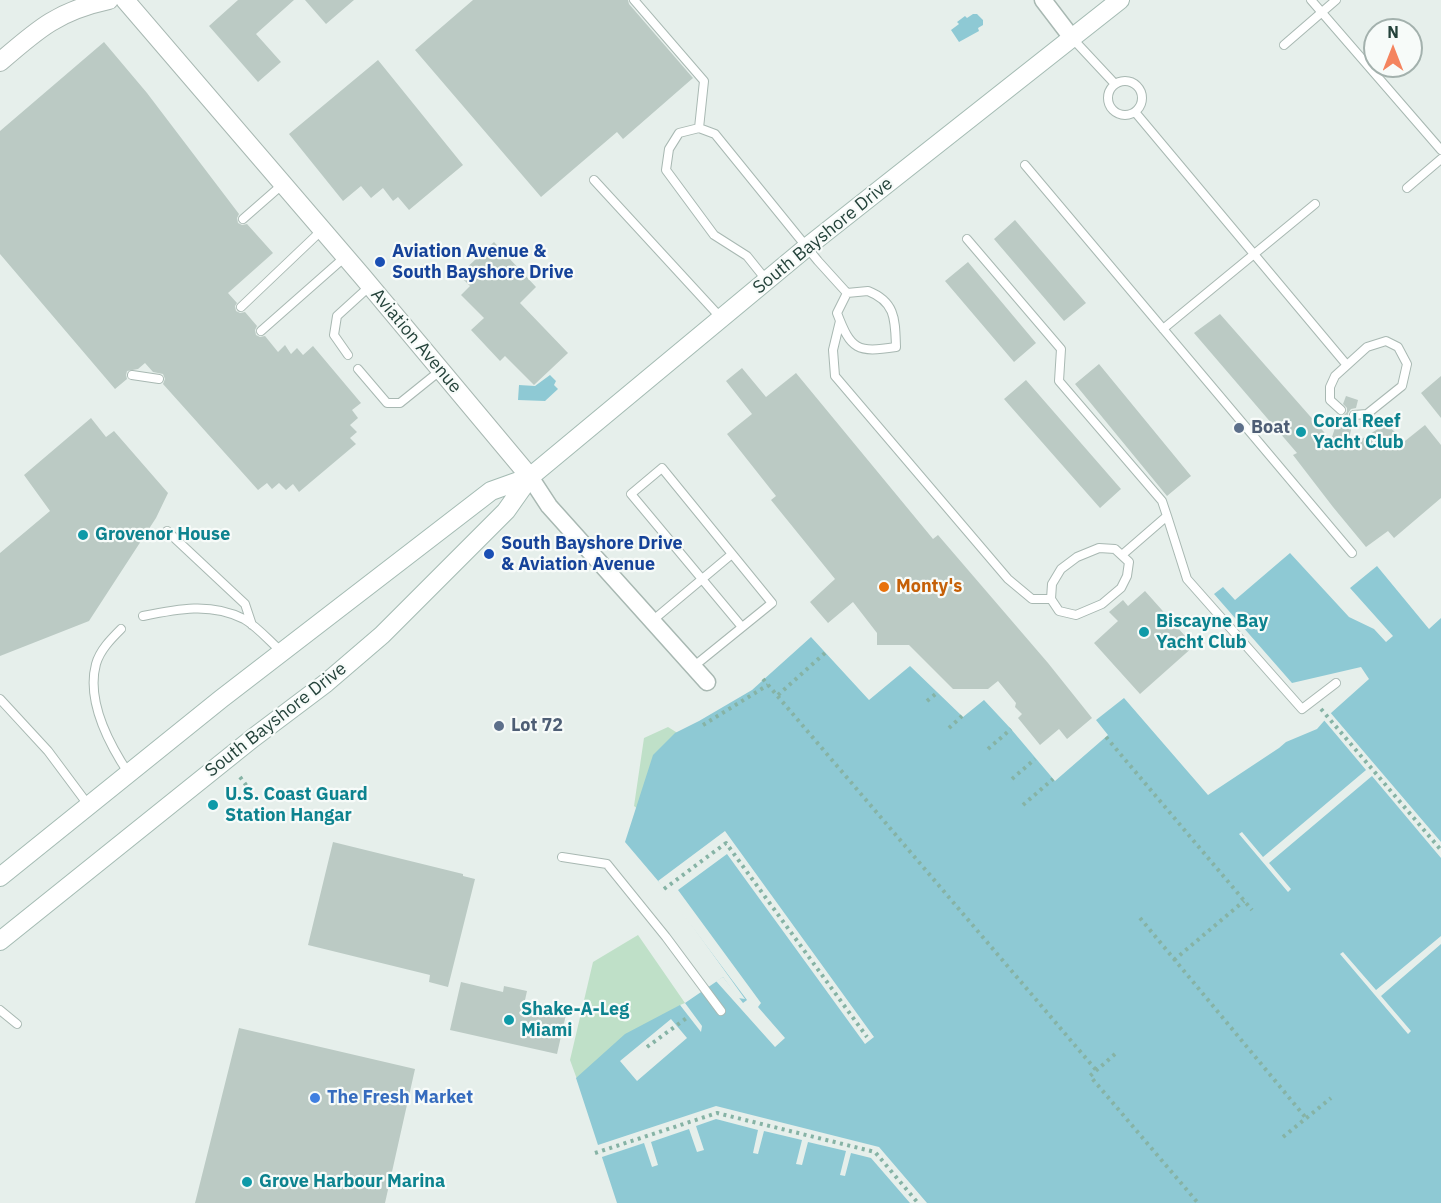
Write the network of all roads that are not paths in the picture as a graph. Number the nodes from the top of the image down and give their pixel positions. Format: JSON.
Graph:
{"nodes":[{"id":1,"x":109,"y":0,"type":"edge"},
{"id":2,"x":126,"y":0,"type":"edge"},
{"id":3,"x":634,"y":0,"type":"edge"},
{"id":4,"x":1043,"y":0,"type":"edge"},
{"id":5,"x":1120,"y":0,"type":"edge"},
{"id":6,"x":1311,"y":0,"type":"edge"},
{"id":7,"x":1336,"y":0,"type":"edge"},
{"id":8,"x":1322,"y":12,"type":"junction"},
{"id":9,"x":1072,"y":38,"type":"junction"},
{"id":10,"x":1284,"y":45,"type":"dead end"},
{"id":11,"x":0,"y":62,"type":"edge"},
{"id":12,"x":1115,"y":84,"type":"junction"},
{"id":13,"x":1135,"y":112,"type":"junction"},
{"id":14,"x":699,"y":128,"type":"junction"},
{"id":15,"x":1441,"y":150,"type":"edge"},
{"id":16,"x":1441,"y":159,"type":"edge"},
{"id":17,"x":1025,"y":165,"type":"dead end"},
{"id":18,"x":594,"y":180,"type":"dead end"},
{"id":19,"x":283,"y":184,"type":"junction"},
{"id":20,"x":1407,"y":188,"type":"dead end"},
{"id":21,"x":1315,"y":204,"type":"dead end"},
{"id":22,"x":243,"y":219,"type":"dead end"},
{"id":23,"x":322,"y":230,"type":"junction"},
{"id":24,"x":967,"y":239,"type":"dead end"},
{"id":25,"x":807,"y":247,"type":"junction"},
{"id":26,"x":1253,"y":255,"type":"junction"},
{"id":27,"x":345,"y":257,"type":"junction"},
{"id":28,"x":767,"y":281,"type":"junction"},
{"id":29,"x":370,"y":286,"type":"junction"},
{"id":30,"x":847,"y":293,"type":"junction"},
{"id":31,"x":241,"y":307,"type":"dead end"},
{"id":32,"x":722,"y":318,"type":"junction"},
{"id":33,"x":840,"y":321,"type":"junction"},
{"id":34,"x":1163,"y":329,"type":"junction"},
{"id":35,"x":261,"y":331,"type":"dead end"},
{"id":36,"x":348,"y":355,"type":"dead end"},
{"id":37,"x":1346,"y":364,"type":"junction"},
{"id":38,"x":358,"y":369,"type":"dead end"},
{"id":39,"x":441,"y":370,"type":"junction"},
{"id":40,"x":132,"y":375,"type":"dead end"},
{"id":41,"x":159,"y":379,"type":"dead end"},
{"id":42,"x":1341,"y":410,"type":"dead end"},
{"id":43,"x":1354,"y":415,"type":"dead end"},
{"id":44,"x":530,"y":477,"type":"junction"},
{"id":45,"x":1167,"y":516,"type":"junction"},
{"id":46,"x":167,"y":531,"type":"dead end"},
{"id":47,"x":1352,"y":553,"type":"dead end"},
{"id":48,"x":732,"y":554,"type":"junction"},
{"id":49,"x":1122,"y":555,"type":"junction"},
{"id":50,"x":702,"y":579,"type":"junction"},
{"id":51,"x":1051,"y":599,"type":"junction"},
{"id":52,"x":143,"y":616,"type":"dead end"},
{"id":53,"x":652,"y":621,"type":"junction"},
{"id":54,"x":252,"y":626,"type":"junction"},
{"id":55,"x":742,"y":627,"type":"junction"},
{"id":56,"x":121,"y":629,"type":"dead end"},
{"id":57,"x":283,"y":653,"type":"junction"},
{"id":58,"x":693,"y":667,"type":"junction"},
{"id":59,"x":706,"y":681,"type":"dead end"},
{"id":60,"x":1335,"y":683,"type":"dead end"},
{"id":61,"x":0,"y":699,"type":"edge"},
{"id":62,"x":129,"y":774,"type":"junction"},
{"id":63,"x":89,"y":806,"type":"junction"},
{"id":64,"x":562,"y":857,"type":"dead end"},
{"id":65,"x":0,"y":877,"type":"edge"},
{"id":66,"x":0,"y":941,"type":"edge"},
{"id":67,"x":0,"y":1010,"type":"edge"},
{"id":68,"x":721,"y":1011,"type":"dead end"},
{"id":69,"x":17,"y":1024,"type":"dead end"}],
"edges":[{"from":1,"to":11,"type":"main road"},
{"from":2,"to":19,"type":"main road","name":"Aviation Avenue"},
{"from":3,"to":14,"type":"lane"},
{"from":4,"to":9,"type":"street"},
{"from":5,"to":9,"type":"main road","name":"South Bayshore Drive"},
{"from":6,"to":8,"type":"lane"},
{"from":7,"to":8,"type":"lane"},
{"from":8,"to":10,"type":"lane"},
{"from":8,"to":15,"type":"lane"},
{"from":9,"to":12,"type":"lane"},
{"from":9,"to":25,"type":"main road","name":"South Bayshore Drive"},
{"from":12,"to":13,"type":"lane"},
{"from":12,"to":13,"type":"lane"},
{"from":13,"to":26,"type":"lane"},
{"from":14,"to":25,"type":"lane"},
{"from":14,"to":28,"type":"lane"},
{"from":16,"to":20,"type":"lane"},
{"from":17,"to":34,"type":"lane"},
{"from":18,"to":32,"type":"lane"},
{"from":19,"to":22,"type":"lane"},
{"from":19,"to":23,"type":"main road","name":"Aviation Avenue"},
{"from":21,"to":26,"type":"lane"},
{"from":23,"to":27,"type":"main road","name":"Aviation Avenue"},
{"from":23,"to":31,"type":"lane"},
{"from":24,"to":45,"type":"lane"},
{"from":25,"to":28,"type":"main road","name":"South Bayshore Drive"},
{"from":25,"to":30,"type":"lane"},
{"from":26,"to":34,"type":"lane"},
{"from":26,"to":37,"type":"lane"},
{"from":27,"to":29,"type":"main road","name":"Aviation Avenue"},
{"from":27,"to":35,"type":"lane"},
{"from":28,"to":32,"type":"main road","name":"South Bayshore Drive"},
{"from":29,"to":36,"type":"lane"},
{"from":29,"to":39,"type":"main road","name":"Aviation Avenue"},
{"from":30,"to":33,"type":"lane"},
{"from":30,"to":33,"type":"lane"},
{"from":32,"to":44,"type":"main road","name":"South Bayshore Drive"},
{"from":33,"to":51,"type":"lane"},
{"from":34,"to":47,"type":"lane"},
{"from":37,"to":42,"type":"lane"},
{"from":37,"to":43,"type":"lane"},
{"from":38,"to":39,"type":"lane"},
{"from":39,"to":44,"type":"main road","name":"Aviation Avenue"},
{"from":40,"to":41,"type":"lane"},
{"from":44,"to":53,"type":"street","name":"Aviation Avenue"},
{"from":44,"to":57,"type":"main road","name":"South Bayshore Drive"},
{"from":44,"to":66,"type":"main road","name":"South Bayshore Drive"},
{"from":45,"to":49,"type":"lane"},
{"from":45,"to":60,"type":"lane"},
{"from":46,"to":54,"type":"lane"},
{"from":48,"to":50,"type":"lane"},
{"from":48,"to":50,"type":"lane"},
{"from":48,"to":55,"type":"lane"},
{"from":49,"to":51,"type":"lane"},
{"from":49,"to":51,"type":"lane"},
{"from":50,"to":53,"type":"lane"},
{"from":50,"to":55,"type":"lane"},
{"from":52,"to":54,"type":"lane"},
{"from":53,"to":58,"type":"street","name":"Aviation Avenue"},
{"from":54,"to":57,"type":"lane"},
{"from":55,"to":58,"type":"lane"},
{"from":56,"to":62,"type":"lane"},
{"from":57,"to":62,"type":"main road","name":"South Bayshore Drive"},
{"from":58,"to":59,"type":"street","name":"Aviation Avenue"},
{"from":61,"to":63,"type":"lane"},
{"from":62,"to":63,"type":"main road","name":"South Bayshore Drive"},
{"from":63,"to":65,"type":"main road","name":"South Bayshore Drive"},
{"from":64,"to":68,"type":"lane"},
{"from":67,"to":69,"type":"lane"}]}
